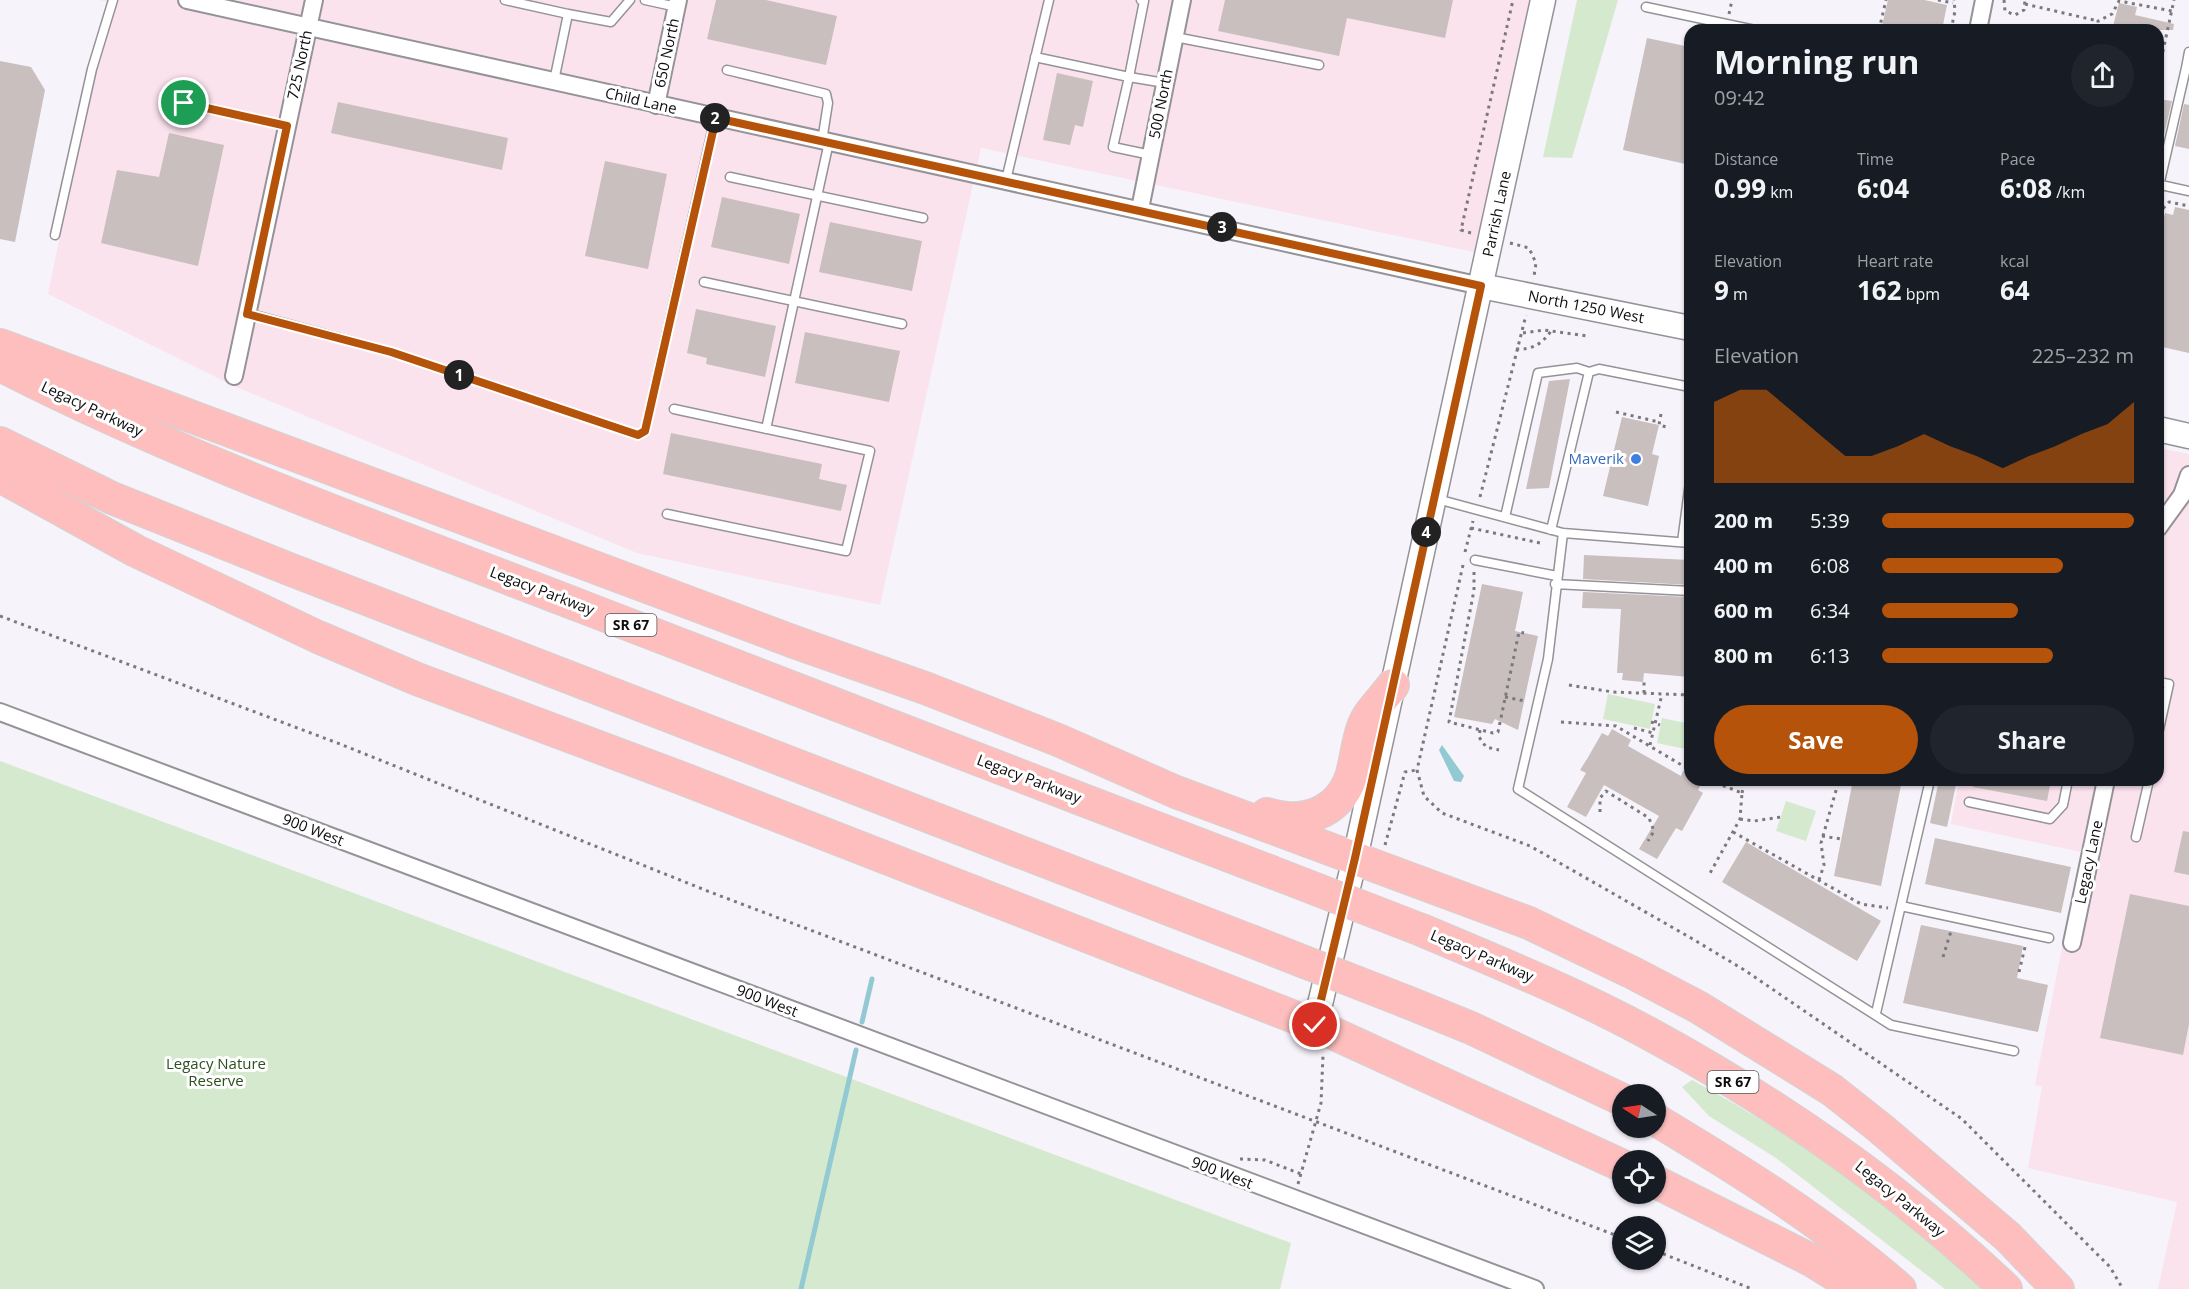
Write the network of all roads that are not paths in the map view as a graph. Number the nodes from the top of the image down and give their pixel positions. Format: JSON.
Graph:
{"nodes":[{"id":1,"x":113,"y":0,"type":"edge"},
{"id":2,"x":187,"y":0,"type":"edge"},
{"id":3,"x":314,"y":0,"type":"edge"},
{"id":4,"x":505,"y":0,"type":"edge"},
{"id":5,"x":630,"y":0,"type":"edge"},
{"id":6,"x":645,"y":0,"type":"edge"},
{"id":7,"x":1049,"y":0,"type":"edge"},
{"id":8,"x":1141,"y":0,"type":"edge"},
{"id":9,"x":1182,"y":0,"type":"edge"},
{"id":10,"x":1543,"y":0,"type":"edge"},
{"id":11,"x":1984,"y":0,"type":"edge"},
{"id":12,"x":677,"y":4,"type":"edge"},
{"id":13,"x":1646,"y":7,"type":"dead end"},
{"id":14,"x":568,"y":14,"type":"junction"},
{"id":15,"x":1727,"y":24,"type":"edge"},
{"id":16,"x":1979,"y":24,"type":"edge"},
{"id":17,"x":308,"y":26,"type":"junction"},
{"id":18,"x":1175,"y":37,"type":"junction"},
{"id":19,"x":2189,"y":52,"type":"edge"},
{"id":20,"x":1035,"y":57,"type":"junction"},
{"id":21,"x":1319,"y":65,"type":"dead end"},
{"id":22,"x":2187,"y":69,"type":"edge"},
{"id":23,"x":727,"y":70,"type":"dead end"},
{"id":24,"x":1129,"y":77,"type":"junction"},
{"id":25,"x":554,"y":82,"type":"junction"},
{"id":26,"x":1165,"y":84,"type":"junction"},
{"id":27,"x":184,"y":103,"type":"dead end"},
{"id":28,"x":656,"y":105,"type":"junction"},
{"id":29,"x":716,"y":118,"type":"junction"},
{"id":30,"x":287,"y":126,"type":"junction"},
{"id":31,"x":826,"y":141,"type":"junction"},
{"id":32,"x":1151,"y":155,"type":"junction"},
{"id":33,"x":2164,"y":170,"type":"edge"},
{"id":34,"x":730,"y":177,"type":"dead end"},
{"id":35,"x":1006,"y":180,"type":"junction"},
{"id":36,"x":2164,"y":188,"type":"edge"},
{"id":37,"x":2189,"y":191,"type":"edge"},
{"id":38,"x":818,"y":196,"type":"junction"},
{"id":39,"x":1140,"y":209,"type":"junction"},
{"id":40,"x":922,"y":218,"type":"dead end"},
{"id":41,"x":55,"y":235,"type":"dead end"},
{"id":42,"x":704,"y":282,"type":"dead end"},
{"id":43,"x":1481,"y":286,"type":"junction"},
{"id":44,"x":794,"y":301,"type":"junction"},
{"id":45,"x":247,"y":314,"type":"junction"},
{"id":46,"x":902,"y":324,"type":"dead end"},
{"id":47,"x":1684,"y":327,"type":"edge"},
{"id":48,"x":0,"y":345,"type":"edge"},
{"id":49,"x":0,"y":364,"type":"edge"},
{"id":50,"x":1589,"y":372,"type":"junction"},
{"id":51,"x":234,"y":376,"type":"dead end"},
{"id":52,"x":1684,"y":386,"type":"edge"},
{"id":53,"x":674,"y":409,"type":"dead end"},
{"id":54,"x":766,"y":429,"type":"junction"},
{"id":55,"x":2164,"y":430,"type":"edge"},
{"id":56,"x":2189,"y":436,"type":"edge"},
{"id":57,"x":0,"y":443,"type":"edge"},
{"id":58,"x":0,"y":476,"type":"edge"},
{"id":59,"x":2189,"y":476,"type":"edge"},
{"id":60,"x":1434,"y":498,"type":"junction"},
{"id":61,"x":667,"y":514,"type":"dead end"},
{"id":62,"x":1505,"y":517,"type":"junction"},
{"id":63,"x":2164,"y":520,"type":"edge"},
{"id":64,"x":1551,"y":530,"type":"junction"},
{"id":65,"x":1563,"y":533,"type":"junction"},
{"id":66,"x":1684,"y":543,"type":"edge"},
{"id":67,"x":1475,"y":560,"type":"dead end"},
{"id":68,"x":1556,"y":580,"type":"junction"},
{"id":69,"x":1684,"y":591,"type":"edge"},
{"id":70,"x":2164,"y":683,"type":"edge"},
{"id":71,"x":1393,"y":685,"type":"junction"},
{"id":72,"x":2164,"y":707,"type":"edge"},
{"id":73,"x":0,"y":712,"type":"edge"},
{"id":74,"x":1058,"y":740,"type":"junction"},
{"id":75,"x":1377,"y":756,"type":"junction"},
{"id":76,"x":1928,"y":786,"type":"edge"},
{"id":77,"x":2067,"y":786,"type":"edge"},
{"id":78,"x":2105,"y":786,"type":"edge"},
{"id":79,"x":2147,"y":786,"type":"edge"},
{"id":80,"x":1969,"y":802,"type":"dead end"},
{"id":81,"x":1290,"y":834,"type":"junction"},
{"id":82,"x":2136,"y":837,"type":"dead end"},
{"id":83,"x":1355,"y":858,"type":"junction"},
{"id":84,"x":1897,"y":907,"type":"junction"},
{"id":85,"x":2049,"y":938,"type":"dead end"},
{"id":86,"x":2072,"y":944,"type":"dead end"},
{"id":87,"x":1876,"y":1014,"type":"junction"},
{"id":88,"x":1320,"y":1035,"type":"junction"},
{"id":89,"x":2014,"y":1051,"type":"dead end"},
{"id":90,"x":1612,"y":1095,"type":"edge"},
{"id":91,"x":1666,"y":1126,"type":"edge"},
{"id":92,"x":1612,"y":1161,"type":"edge"},
{"id":93,"x":1666,"y":1187,"type":"edge"},
{"id":94,"x":1535,"y":1289,"type":"edge"},
{"id":95,"x":1858,"y":1289,"type":"edge"},
{"id":96,"x":1900,"y":1289,"type":"edge"},
{"id":97,"x":2006,"y":1289,"type":"edge"},
{"id":98,"x":2058,"y":1289,"type":"edge"}],
"edges":[{"from":1,"to":41,"type":"lane"},
{"from":2,"to":17,"type":"street","name":"Child Lane"},
{"from":3,"to":17,"type":"street","name":"725 North"},
{"from":4,"to":14,"type":"lane"},
{"from":5,"to":14,"type":"lane"},
{"from":6,"to":12,"type":"lane"},
{"from":7,"to":20,"type":"lane"},
{"from":8,"to":24,"type":"lane"},
{"from":9,"to":18,"type":"street","name":"500 North"},
{"from":10,"to":43,"type":"main road","name":"Parrish Lane"},
{"from":11,"to":16,"type":"street"},
{"from":12,"to":28,"type":"street","name":"650 North"},
{"from":13,"to":15,"type":"lane"},
{"from":14,"to":25,"type":"lane"},
{"from":17,"to":25,"type":"street","name":"Child Lane"},
{"from":17,"to":30,"type":"street","name":"725 North"},
{"from":18,"to":21,"type":"lane"},
{"from":18,"to":26,"type":"street","name":"500 North"},
{"from":19,"to":22,"type":"lane"},
{"from":20,"to":24,"type":"lane"},
{"from":20,"to":35,"type":"lane"},
{"from":22,"to":33,"type":"lane"},
{"from":23,"to":31,"type":"lane"},
{"from":24,"to":26,"type":"lane"},
{"from":24,"to":32,"type":"lane"},
{"from":25,"to":28,"type":"street","name":"Child Lane"},
{"from":26,"to":32,"type":"street","name":"500 North"},
{"from":27,"to":30,"type":"lane"},
{"from":28,"to":29,"type":"street","name":"Child Lane"},
{"from":29,"to":31,"type":"street","name":"Child Lane"},
{"from":29,"to":45,"type":"lane"},
{"from":30,"to":45,"type":"street","name":"725 North"},
{"from":31,"to":35,"type":"street","name":"Child Lane"},
{"from":31,"to":38,"type":"lane"},
{"from":32,"to":39,"type":"street","name":"500 North"},
{"from":34,"to":38,"type":"lane"},
{"from":35,"to":39,"type":"street","name":"Child Lane"},
{"from":36,"to":37,"type":"lane"},
{"from":38,"to":40,"type":"lane"},
{"from":38,"to":44,"type":"lane"},
{"from":39,"to":43,"type":"street","name":"Child Lane"},
{"from":42,"to":44,"type":"lane"},
{"from":43,"to":47,"type":"main road","name":"North 1250 West"},
{"from":43,"to":60,"type":"main road","name":"Parrish Lane"},
{"from":44,"to":46,"type":"lane"},
{"from":44,"to":54,"type":"lane"},
{"from":45,"to":51,"type":"street","name":"725 North"},
{"from":48,"to":74,"type":"highway"},
{"from":49,"to":97,"type":"highway","name":"Legacy Parkway","number":"SR 67","bridge":true},
{"from":50,"to":52,"type":"lane"},
{"from":50,"to":62,"type":"lane"},
{"from":50,"to":64,"type":"lane"},
{"from":53,"to":54,"type":"lane"},
{"from":54,"to":61,"type":"lane"},
{"from":55,"to":56,"type":"main road"},
{"from":57,"to":90,"type":"highway","bridge":true},
{"from":58,"to":88,"type":"highway"},
{"from":59,"to":63,"type":"street"},
{"from":60,"to":62,"type":"lane"},
{"from":60,"to":71,"type":"main road","name":"Parrish Lane"},
{"from":62,"to":64,"type":"lane"},
{"from":64,"to":65,"type":"lane"},
{"from":65,"to":66,"type":"lane"},
{"from":65,"to":68,"type":"lane"},
{"from":67,"to":68,"type":"lane"},
{"from":68,"to":69,"type":"lane"},
{"from":68,"to":87,"type":"lane"},
{"from":70,"to":72,"type":"lane"},
{"from":71,"to":74,"type":"highway"},
{"from":71,"to":75,"type":"main road","name":"Parrish Lane"},
{"from":73,"to":94,"type":"street","name":"900 West"},
{"from":74,"to":81,"type":"highway"},
{"from":75,"to":81,"type":"highway"},
{"from":75,"to":83,"type":"main road","name":"Parrish Lane"},
{"from":76,"to":84,"type":"lane"},
{"from":77,"to":80,"type":"lane"},
{"from":78,"to":86,"type":"street","name":"Legacy Lane"},
{"from":79,"to":82,"type":"lane"},
{"from":81,"to":83,"type":"highway"},
{"from":83,"to":88,"type":"main road","name":"Parrish Lane"},
{"from":83,"to":98,"type":"highway"},
{"from":84,"to":85,"type":"lane"},
{"from":84,"to":87,"type":"lane"},
{"from":87,"to":89,"type":"lane"},
{"from":88,"to":92,"type":"highway"},
{"from":91,"to":96,"type":"highway"},
{"from":93,"to":95,"type":"highway"}]}
